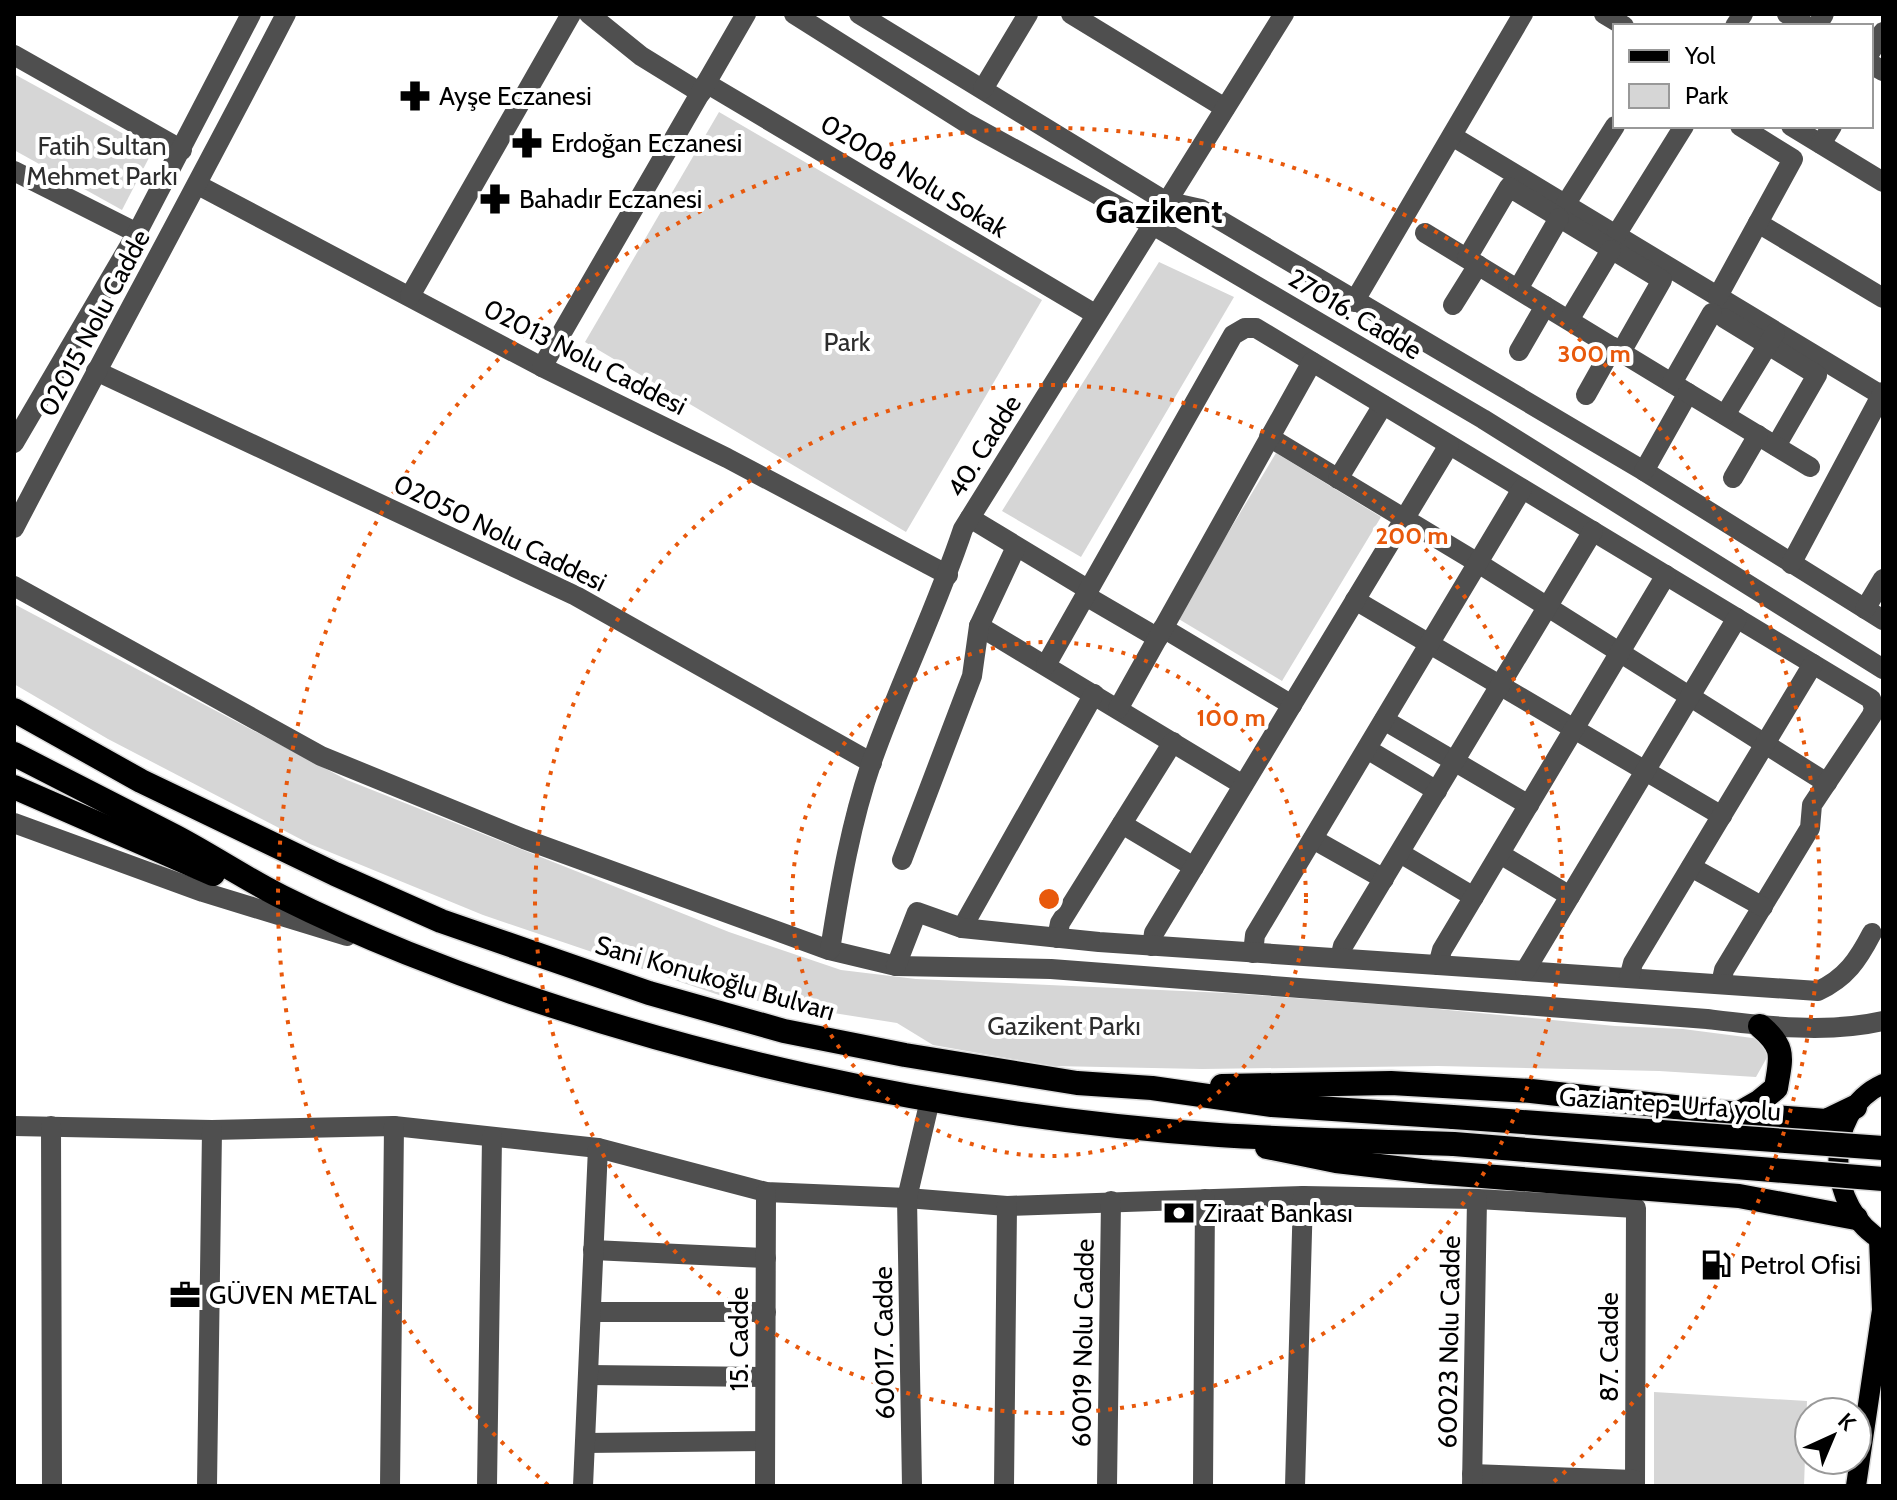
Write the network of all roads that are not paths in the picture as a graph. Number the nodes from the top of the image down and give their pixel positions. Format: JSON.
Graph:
{"nodes":[{"id":1,"x":251,"y":14,"type":"edge"},
{"id":2,"x":286,"y":14,"type":"edge"},
{"id":3,"x":571,"y":14,"type":"edge"},
{"id":4,"x":589,"y":14,"type":"edge"},
{"id":5,"x":746,"y":14,"type":"edge"},
{"id":6,"x":794,"y":14,"type":"edge"},
{"id":7,"x":859,"y":14,"type":"edge"},
{"id":8,"x":1028,"y":14,"type":"edge"},
{"id":9,"x":1071,"y":14,"type":"edge"},
{"id":10,"x":1284,"y":14,"type":"edge"},
{"id":11,"x":1523,"y":14,"type":"edge"},
{"id":12,"x":14,"y":55,"type":"edge"},
{"id":13,"x":704,"y":88,"type":"junction"},
{"id":14,"x":983,"y":89,"type":"junction"},
{"id":15,"x":1225,"y":108,"type":"junction"},
{"id":16,"x":1614,"y":128,"type":"edge"},
{"id":17,"x":1683,"y":128,"type":"edge"},
{"id":18,"x":1743,"y":128,"type":"edge"},
{"id":19,"x":1794,"y":128,"type":"edge"},
{"id":20,"x":1831,"y":128,"type":"edge"},
{"id":21,"x":1452,"y":136,"type":"junction"},
{"id":22,"x":1821,"y":144,"type":"junction"},
{"id":23,"x":182,"y":150,"type":"junction"},
{"id":24,"x":14,"y":171,"type":"edge"},
{"id":25,"x":1883,"y":182,"type":"edge"},
{"id":26,"x":198,"y":185,"type":"junction"},
{"id":27,"x":1165,"y":201,"type":"junction"},
{"id":28,"x":1562,"y":211,"type":"junction"},
{"id":29,"x":1758,"y":223,"type":"junction"},
{"id":30,"x":1151,"y":224,"type":"junction"},
{"id":31,"x":137,"y":233,"type":"junction"},
{"id":32,"x":1425,"y":233,"type":"dead end"},
{"id":33,"x":1614,"y":242,"type":"junction"},
{"id":34,"x":1473,"y":261,"type":"junction"},
{"id":35,"x":1518,"y":289,"type":"junction"},
{"id":36,"x":410,"y":296,"type":"junction"},
{"id":37,"x":1883,"y":298,"type":"edge"},
{"id":38,"x":1354,"y":302,"type":"junction"},
{"id":39,"x":1453,"y":305,"type":"dead end"},
{"id":40,"x":1545,"y":306,"type":"junction"},
{"id":41,"x":1718,"y":309,"type":"junction"},
{"id":42,"x":1095,"y":314,"type":"junction"},
{"id":43,"x":1569,"y":320,"type":"junction"},
{"id":44,"x":1772,"y":338,"type":"junction"},
{"id":45,"x":1617,"y":349,"type":"junction"},
{"id":46,"x":1519,"y":351,"type":"dead end"},
{"id":47,"x":1312,"y":362,"type":"junction"},
{"id":48,"x":542,"y":367,"type":"junction"},
{"id":49,"x":96,"y":371,"type":"junction"},
{"id":50,"x":1680,"y":388,"type":"junction"},
{"id":51,"x":1882,"y":393,"type":"edge"},
{"id":52,"x":1586,"y":395,"type":"dead end"},
{"id":53,"x":1383,"y":405,"type":"junction"},
{"id":54,"x":1725,"y":415,"type":"junction"},
{"id":55,"x":1758,"y":435,"type":"junction"},
{"id":56,"x":1269,"y":437,"type":"junction"},
{"id":57,"x":14,"y":443,"type":"edge"},
{"id":58,"x":1449,"y":445,"type":"junction"},
{"id":59,"x":1776,"y":446,"type":"junction"},
{"id":60,"x":1810,"y":467,"type":"dead end"},
{"id":61,"x":1644,"y":471,"type":"junction"},
{"id":62,"x":1733,"y":478,"type":"dead end"},
{"id":63,"x":1338,"y":479,"type":"junction"},
{"id":64,"x":1522,"y":489,"type":"junction"},
{"id":65,"x":970,"y":518,"type":"junction"},
{"id":66,"x":1404,"y":519,"type":"junction"},
{"id":67,"x":14,"y":528,"type":"edge"},
{"id":68,"x":1593,"y":531,"type":"junction"},
{"id":69,"x":1016,"y":547,"type":"junction"},
{"id":70,"x":1478,"y":563,"type":"junction"},
{"id":71,"x":1791,"y":564,"type":"junction"},
{"id":72,"x":948,"y":575,"type":"junction"},
{"id":73,"x":1666,"y":575,"type":"junction"},
{"id":74,"x":1883,"y":579,"type":"edge"},
{"id":75,"x":14,"y":586,"type":"edge"},
{"id":76,"x":1087,"y":593,"type":"junction"},
{"id":77,"x":1355,"y":600,"type":"junction"},
{"id":78,"x":1548,"y":607,"type":"junction"},
{"id":79,"x":1865,"y":609,"type":"junction"},
{"id":80,"x":1737,"y":618,"type":"junction"},
{"id":81,"x":1883,"y":620,"type":"edge"},
{"id":82,"x":979,"y":626,"type":"junction"},
{"id":83,"x":1160,"y":633,"type":"junction"},
{"id":84,"x":1430,"y":644,"type":"junction"},
{"id":85,"x":1620,"y":653,"type":"junction"},
{"id":86,"x":1813,"y":664,"type":"junction"},
{"id":87,"x":1046,"y":665,"type":"junction"},
{"id":88,"x":1883,"y":669,"type":"edge"},
{"id":89,"x":1501,"y":686,"type":"junction"},
{"id":90,"x":1094,"y":694,"type":"junction"},
{"id":91,"x":1690,"y":697,"type":"junction"},
{"id":92,"x":1292,"y":705,"type":"junction"},
{"id":93,"x":1118,"y":709,"type":"junction"},
{"id":94,"x":14,"y":710,"type":"edge"},
{"id":95,"x":1384,"y":720,"type":"junction"},
{"id":96,"x":1574,"y":729,"type":"junction"},
{"id":97,"x":1173,"y":742,"type":"junction"},
{"id":98,"x":1765,"y":745,"type":"junction"},
{"id":99,"x":1367,"y":749,"type":"junction"},
{"id":100,"x":14,"y":754,"type":"edge"},
{"id":101,"x":1455,"y":762,"type":"junction"},
{"id":102,"x":872,"y":763,"type":"junction"},
{"id":103,"x":1645,"y":771,"type":"junction"},
{"id":104,"x":1827,"y":783,"type":"junction"},
{"id":105,"x":1243,"y":785,"type":"junction"},
{"id":106,"x":14,"y":787,"type":"edge"},
{"id":107,"x":1437,"y":791,"type":"junction"},
{"id":108,"x":1529,"y":805,"type":"junction"},
{"id":109,"x":1722,"y":816,"type":"junction"},
{"id":110,"x":14,"y":823,"type":"edge"},
{"id":111,"x":1122,"y":824,"type":"junction"},
{"id":112,"x":1313,"y":839,"type":"junction"},
{"id":113,"x":1400,"y":853,"type":"junction"},
{"id":114,"x":1500,"y":854,"type":"junction"},
{"id":115,"x":902,"y":860,"type":"dead end"},
{"id":116,"x":1194,"y":867,"type":"junction"},
{"id":117,"x":1691,"y":867,"type":"junction"},
{"id":118,"x":1384,"y":879,"type":"junction"},
{"id":119,"x":1570,"y":896,"type":"junction"},
{"id":120,"x":281,"y":897,"type":"junction"},
{"id":121,"x":1474,"y":897,"type":"junction"},
{"id":122,"x":1763,"y":907,"type":"junction"},
{"id":123,"x":962,"y":928,"type":"junction"},
{"id":124,"x":1872,"y":933,"type":"dead end"},
{"id":125,"x":1057,"y":938,"type":"junction"},
{"id":126,"x":1152,"y":946,"type":"junction"},
{"id":127,"x":830,"y":950,"type":"junction"},
{"id":128,"x":404,"y":952,"type":"junction"},
{"id":129,"x":1253,"y":953,"type":"junction"},
{"id":130,"x":1340,"y":958,"type":"junction"},
{"id":131,"x":1438,"y":965,"type":"junction"},
{"id":132,"x":896,"y":966,"type":"junction"},
{"id":133,"x":1525,"y":971,"type":"junction"},
{"id":134,"x":1629,"y":978,"type":"junction"},
{"id":135,"x":1721,"y":984,"type":"junction"},
{"id":136,"x":1883,"y":1021,"type":"edge"},
{"id":137,"x":1760,"y":1026,"type":"junction"},
{"id":138,"x":1881,"y":1083,"type":"edge"},
{"id":139,"x":1152,"y":1088,"type":"junction"},
{"id":140,"x":930,"y":1100,"type":"junction"},
{"id":141,"x":1855,"y":1107,"type":"junction"},
{"id":142,"x":1738,"y":1114,"type":"junction"},
{"id":143,"x":1453,"y":1117,"type":"joint"},
{"id":144,"x":14,"y":1126,"type":"edge"},
{"id":145,"x":51,"y":1126,"type":"junction"},
{"id":146,"x":394,"y":1126,"type":"junction"},
{"id":147,"x":212,"y":1130,"type":"junction"},
{"id":148,"x":1219,"y":1135,"type":"junction"},
{"id":149,"x":492,"y":1137,"type":"junction"},
{"id":150,"x":598,"y":1148,"type":"junction"},
{"id":151,"x":1883,"y":1148,"type":"edge"},
{"id":152,"x":1883,"y":1179,"type":"edge"},
{"id":153,"x":766,"y":1192,"type":"junction"},
{"id":154,"x":1303,"y":1196,"type":"junction"},
{"id":155,"x":907,"y":1198,"type":"junction"},
{"id":156,"x":1205,"y":1199,"type":"junction"},
{"id":157,"x":1477,"y":1199,"type":"junction"},
{"id":158,"x":1111,"y":1201,"type":"junction"},
{"id":159,"x":1007,"y":1206,"type":"junction"},
{"id":160,"x":1856,"y":1218,"type":"junction"},
{"id":161,"x":1881,"y":1240,"type":"edge"},
{"id":162,"x":593,"y":1250,"type":"junction"},
{"id":163,"x":766,"y":1258,"type":"junction"},
{"id":164,"x":592,"y":1312,"type":"junction"},
{"id":165,"x":766,"y":1312,"type":"junction"},
{"id":166,"x":589,"y":1375,"type":"junction"},
{"id":167,"x":765,"y":1377,"type":"junction"},
{"id":168,"x":765,"y":1441,"type":"junction"},
{"id":169,"x":585,"y":1443,"type":"junction"},
{"id":170,"x":1472,"y":1480,"type":"edge"},
{"id":171,"x":1634,"y":1483,"type":"edge"},
{"id":172,"x":52,"y":1486,"type":"edge"},
{"id":173,"x":207,"y":1486,"type":"edge"},
{"id":174,"x":390,"y":1486,"type":"edge"},
{"id":175,"x":487,"y":1486,"type":"edge"},
{"id":176,"x":583,"y":1486,"type":"edge"},
{"id":177,"x":765,"y":1486,"type":"edge"},
{"id":178,"x":912,"y":1486,"type":"edge"},
{"id":179,"x":1004,"y":1486,"type":"edge"},
{"id":180,"x":1107,"y":1486,"type":"edge"},
{"id":181,"x":1203,"y":1486,"type":"edge"},
{"id":182,"x":1295,"y":1486,"type":"edge"},
{"id":183,"x":1856,"y":1486,"type":"edge"}],
"edges":[{"from":1,"to":23,"type":"street","name":"02015 Nolu Cadde"},
{"from":2,"to":26,"type":"street","name":"02015 Nolu Cadde"},
{"from":3,"to":36,"type":"street"},
{"from":4,"to":13,"type":"street","name":"02008 Nolu Sokak"},
{"from":5,"to":13,"type":"street"},
{"from":6,"to":30,"type":"street","name":"27016. Cadde"},
{"from":7,"to":14,"type":"street","name":"27016. Cadde"},
{"from":8,"to":14,"type":"street"},
{"from":9,"to":15,"type":"street"},
{"from":10,"to":15,"type":"street","name":"40. Cadde"},
{"from":11,"to":21,"type":"street"},
{"from":12,"to":23,"type":"street"},
{"from":13,"to":42,"type":"street","name":"02008 Nolu Sokak"},
{"from":13,"to":48,"type":"street"},
{"from":14,"to":27,"type":"street","name":"27016. Cadde"},
{"from":15,"to":27,"type":"street","name":"40. Cadde"},
{"from":16,"to":28,"type":"street"},
{"from":17,"to":33,"type":"street"},
{"from":18,"to":29,"type":"street"},
{"from":19,"to":22,"type":"street"},
{"from":20,"to":22,"type":"street"},
{"from":21,"to":28,"type":"street"},
{"from":21,"to":38,"type":"street"},
{"from":22,"to":25,"type":"street"},
{"from":23,"to":31,"type":"street","name":"02015 Nolu Cadde"},
{"from":24,"to":31,"type":"street"},
{"from":26,"to":36,"type":"street","name":"02013 Nolu Caddesi"},
{"from":26,"to":49,"type":"street","name":"02015 Nolu Cadde"},
{"from":27,"to":30,"type":"street","name":"40. Cadde"},
{"from":27,"to":38,"type":"street","name":"27016. Cadde"},
{"from":28,"to":33,"type":"street"},
{"from":28,"to":34,"type":"street"},
{"from":28,"to":35,"type":"street"},
{"from":29,"to":37,"type":"street"},
{"from":29,"to":41,"type":"street"},
{"from":30,"to":42,"type":"street","name":"40. Cadde"},
{"from":30,"to":88,"type":"street","name":"27016. Cadde"},
{"from":31,"to":57,"type":"street","name":"02015 Nolu Cadde"},
{"from":32,"to":34,"type":"street"},
{"from":33,"to":41,"type":"street"},
{"from":33,"to":43,"type":"street"},
{"from":33,"to":45,"type":"street"},
{"from":34,"to":35,"type":"street"},
{"from":34,"to":39,"type":"street"},
{"from":35,"to":40,"type":"street"},
{"from":36,"to":48,"type":"street","name":"02013 Nolu Caddesi"},
{"from":38,"to":61,"type":"street","name":"27016. Cadde"},
{"from":40,"to":43,"type":"street"},
{"from":40,"to":46,"type":"street"},
{"from":41,"to":44,"type":"street"},
{"from":41,"to":50,"type":"street"},
{"from":42,"to":65,"type":"street","name":"40. Cadde"},
{"from":43,"to":45,"type":"street"},
{"from":44,"to":51,"type":"street"},
{"from":44,"to":54,"type":"street"},
{"from":44,"to":59,"type":"street"},
{"from":45,"to":50,"type":"street"},
{"from":45,"to":52,"type":"street"},
{"from":47,"to":53,"type":"street"},
{"from":47,"to":56,"type":"street"},
{"from":47,"to":76,"type":"street"},
{"from":48,"to":72,"type":"street","name":"02013 Nolu Caddesi"},
{"from":49,"to":67,"type":"street","name":"02015 Nolu Cadde"},
{"from":49,"to":102,"type":"street","name":"02050 Nolu Caddesi"},
{"from":50,"to":54,"type":"street"},
{"from":50,"to":61,"type":"street"},
{"from":51,"to":71,"type":"street"},
{"from":53,"to":58,"type":"street"},
{"from":53,"to":63,"type":"street"},
{"from":54,"to":55,"type":"street"},
{"from":55,"to":59,"type":"street"},
{"from":55,"to":62,"type":"street"},
{"from":56,"to":63,"type":"street"},
{"from":56,"to":83,"type":"street"},
{"from":58,"to":64,"type":"street"},
{"from":58,"to":66,"type":"street"},
{"from":59,"to":60,"type":"street"},
{"from":61,"to":71,"type":"street","name":"27016. Cadde"},
{"from":63,"to":66,"type":"street"},
{"from":64,"to":68,"type":"street"},
{"from":64,"to":70,"type":"street"},
{"from":65,"to":69,"type":"street"},
{"from":65,"to":72,"type":"street","name":"40. Cadde"},
{"from":66,"to":70,"type":"street"},
{"from":66,"to":77,"type":"street"},
{"from":68,"to":73,"type":"street"},
{"from":68,"to":78,"type":"street"},
{"from":69,"to":76,"type":"street"},
{"from":69,"to":82,"type":"street"},
{"from":70,"to":78,"type":"street"},
{"from":70,"to":84,"type":"street"},
{"from":71,"to":79,"type":"street","name":"27016. Cadde"},
{"from":72,"to":102,"type":"street","name":"40. Cadde"},
{"from":73,"to":80,"type":"street"},
{"from":73,"to":85,"type":"street"},
{"from":74,"to":79,"type":"street"},
{"from":75,"to":127,"type":"street"},
{"from":76,"to":83,"type":"street"},
{"from":76,"to":87,"type":"street"},
{"from":77,"to":84,"type":"street"},
{"from":77,"to":92,"type":"street"},
{"from":78,"to":85,"type":"street"},
{"from":78,"to":89,"type":"street"},
{"from":79,"to":81,"type":"street","name":"27016. Cadde"},
{"from":80,"to":86,"type":"street"},
{"from":80,"to":91,"type":"street"},
{"from":82,"to":87,"type":"street"},
{"from":82,"to":115,"type":"street"},
{"from":83,"to":92,"type":"street"},
{"from":83,"to":93,"type":"street"},
{"from":84,"to":89,"type":"street"},
{"from":84,"to":95,"type":"street"},
{"from":85,"to":91,"type":"street"},
{"from":85,"to":96,"type":"street"},
{"from":86,"to":98,"type":"street"},
{"from":86,"to":104,"type":"street"},
{"from":87,"to":90,"type":"street"},
{"from":89,"to":96,"type":"street"},
{"from":89,"to":101,"type":"street"},
{"from":90,"to":93,"type":"street"},
{"from":90,"to":123,"type":"street"},
{"from":91,"to":98,"type":"street"},
{"from":91,"to":103,"type":"street"},
{"from":92,"to":105,"type":"street"},
{"from":93,"to":97,"type":"street"},
{"from":94,"to":139,"type":"highway","name":"Sani Konukoğlu Bulvarı"},
{"from":95,"to":99,"type":"street"},
{"from":95,"to":101,"type":"street"},
{"from":96,"to":103,"type":"street"},
{"from":96,"to":108,"type":"street"},
{"from":97,"to":105,"type":"street"},
{"from":97,"to":111,"type":"street"},
{"from":98,"to":104,"type":"street"},
{"from":98,"to":109,"type":"street"},
{"from":99,"to":107,"type":"street"},
{"from":99,"to":112,"type":"street"},
{"from":100,"to":120,"type":"highway"},
{"from":101,"to":107,"type":"street"},
{"from":101,"to":108,"type":"street"},
{"from":102,"to":127,"type":"street","name":"40. Cadde"},
{"from":103,"to":109,"type":"street"},
{"from":103,"to":119,"type":"street"},
{"from":104,"to":122,"type":"street"},
{"from":105,"to":116,"type":"street"},
{"from":106,"to":120,"type":"highway"},
{"from":107,"to":113,"type":"street"},
{"from":108,"to":114,"type":"street"},
{"from":109,"to":117,"type":"street"},
{"from":110,"to":128,"type":"street"},
{"from":111,"to":116,"type":"street"},
{"from":111,"to":125,"type":"street"},
{"from":112,"to":118,"type":"street"},
{"from":112,"to":129,"type":"street"},
{"from":113,"to":118,"type":"street"},
{"from":113,"to":121,"type":"street"},
{"from":114,"to":119,"type":"street"},
{"from":114,"to":121,"type":"street"},
{"from":116,"to":126,"type":"street"},
{"from":117,"to":122,"type":"street"},
{"from":117,"to":134,"type":"street"},
{"from":118,"to":130,"type":"street"},
{"from":119,"to":133,"type":"street"},
{"from":120,"to":128,"type":"highway"},
{"from":121,"to":131,"type":"street"},
{"from":122,"to":135,"type":"street"},
{"from":123,"to":125,"type":"street"},
{"from":123,"to":132,"type":"street"},
{"from":124,"to":135,"type":"street"},
{"from":125,"to":126,"type":"street"},
{"from":126,"to":129,"type":"street"},
{"from":127,"to":132,"type":"street"},
{"from":128,"to":140,"type":"highway"},
{"from":129,"to":130,"type":"street"},
{"from":130,"to":131,"type":"street"},
{"from":131,"to":133,"type":"street"},
{"from":132,"to":137,"type":"street"},
{"from":133,"to":134,"type":"street"},
{"from":134,"to":135,"type":"street"},
{"from":136,"to":137,"type":"street"},
{"from":137,"to":142,"type":"highway"},
{"from":138,"to":141,"type":"main road"},
{"from":139,"to":142,"type":"highway"},
{"from":139,"to":143,"type":"highway","name":"Sani Konukoğlu Bulvarı"},
{"from":140,"to":148,"type":"highway"},
{"from":140,"to":155,"type":"street","name":"60017. Cadde"},
{"from":141,"to":142,"type":"highway"},
{"from":141,"to":160,"type":"main road"},
{"from":143,"to":151,"type":"highway","name":"Gaziantep-Urfa yolu","bridge":true},
{"from":144,"to":145,"type":"street"},
{"from":145,"to":147,"type":"street"},
{"from":145,"to":172,"type":"street"},
{"from":146,"to":147,"type":"street"},
{"from":146,"to":149,"type":"street"},
{"from":146,"to":174,"type":"street"},
{"from":147,"to":173,"type":"street"},
{"from":148,"to":152,"type":"highway","bridge":true},
{"from":148,"to":160,"type":"highway"},
{"from":149,"to":150,"type":"street"},
{"from":149,"to":175,"type":"street"},
{"from":150,"to":153,"type":"street"},
{"from":150,"to":162,"type":"street"},
{"from":153,"to":155,"type":"street"},
{"from":153,"to":163,"type":"street","name":"15. Cadde"},
{"from":154,"to":156,"type":"street"},
{"from":154,"to":157,"type":"street"},
{"from":154,"to":182,"type":"street"},
{"from":155,"to":159,"type":"street"},
{"from":155,"to":178,"type":"street","name":"60017. Cadde"},
{"from":156,"to":158,"type":"street"},
{"from":156,"to":181,"type":"street"},
{"from":157,"to":170,"type":"street","name":"60023 Nolu Cadde"},
{"from":157,"to":171,"type":"street","name":"87. Cadde"},
{"from":158,"to":159,"type":"street"},
{"from":158,"to":180,"type":"street","name":"60019 Nolu Cadde"},
{"from":159,"to":179,"type":"street"},
{"from":160,"to":161,"type":"main road"},
{"from":161,"to":183,"type":"main road"},
{"from":162,"to":163,"type":"street"},
{"from":162,"to":164,"type":"street"},
{"from":163,"to":165,"type":"street","name":"15. Cadde"},
{"from":164,"to":165,"type":"street"},
{"from":164,"to":166,"type":"street"},
{"from":165,"to":167,"type":"street","name":"15. Cadde"},
{"from":166,"to":167,"type":"street"},
{"from":166,"to":169,"type":"street"},
{"from":167,"to":168,"type":"street","name":"15. Cadde"},
{"from":168,"to":169,"type":"street"},
{"from":168,"to":177,"type":"street","name":"15. Cadde"},
{"from":169,"to":176,"type":"street"},
{"from":170,"to":171,"type":"street"}]}
